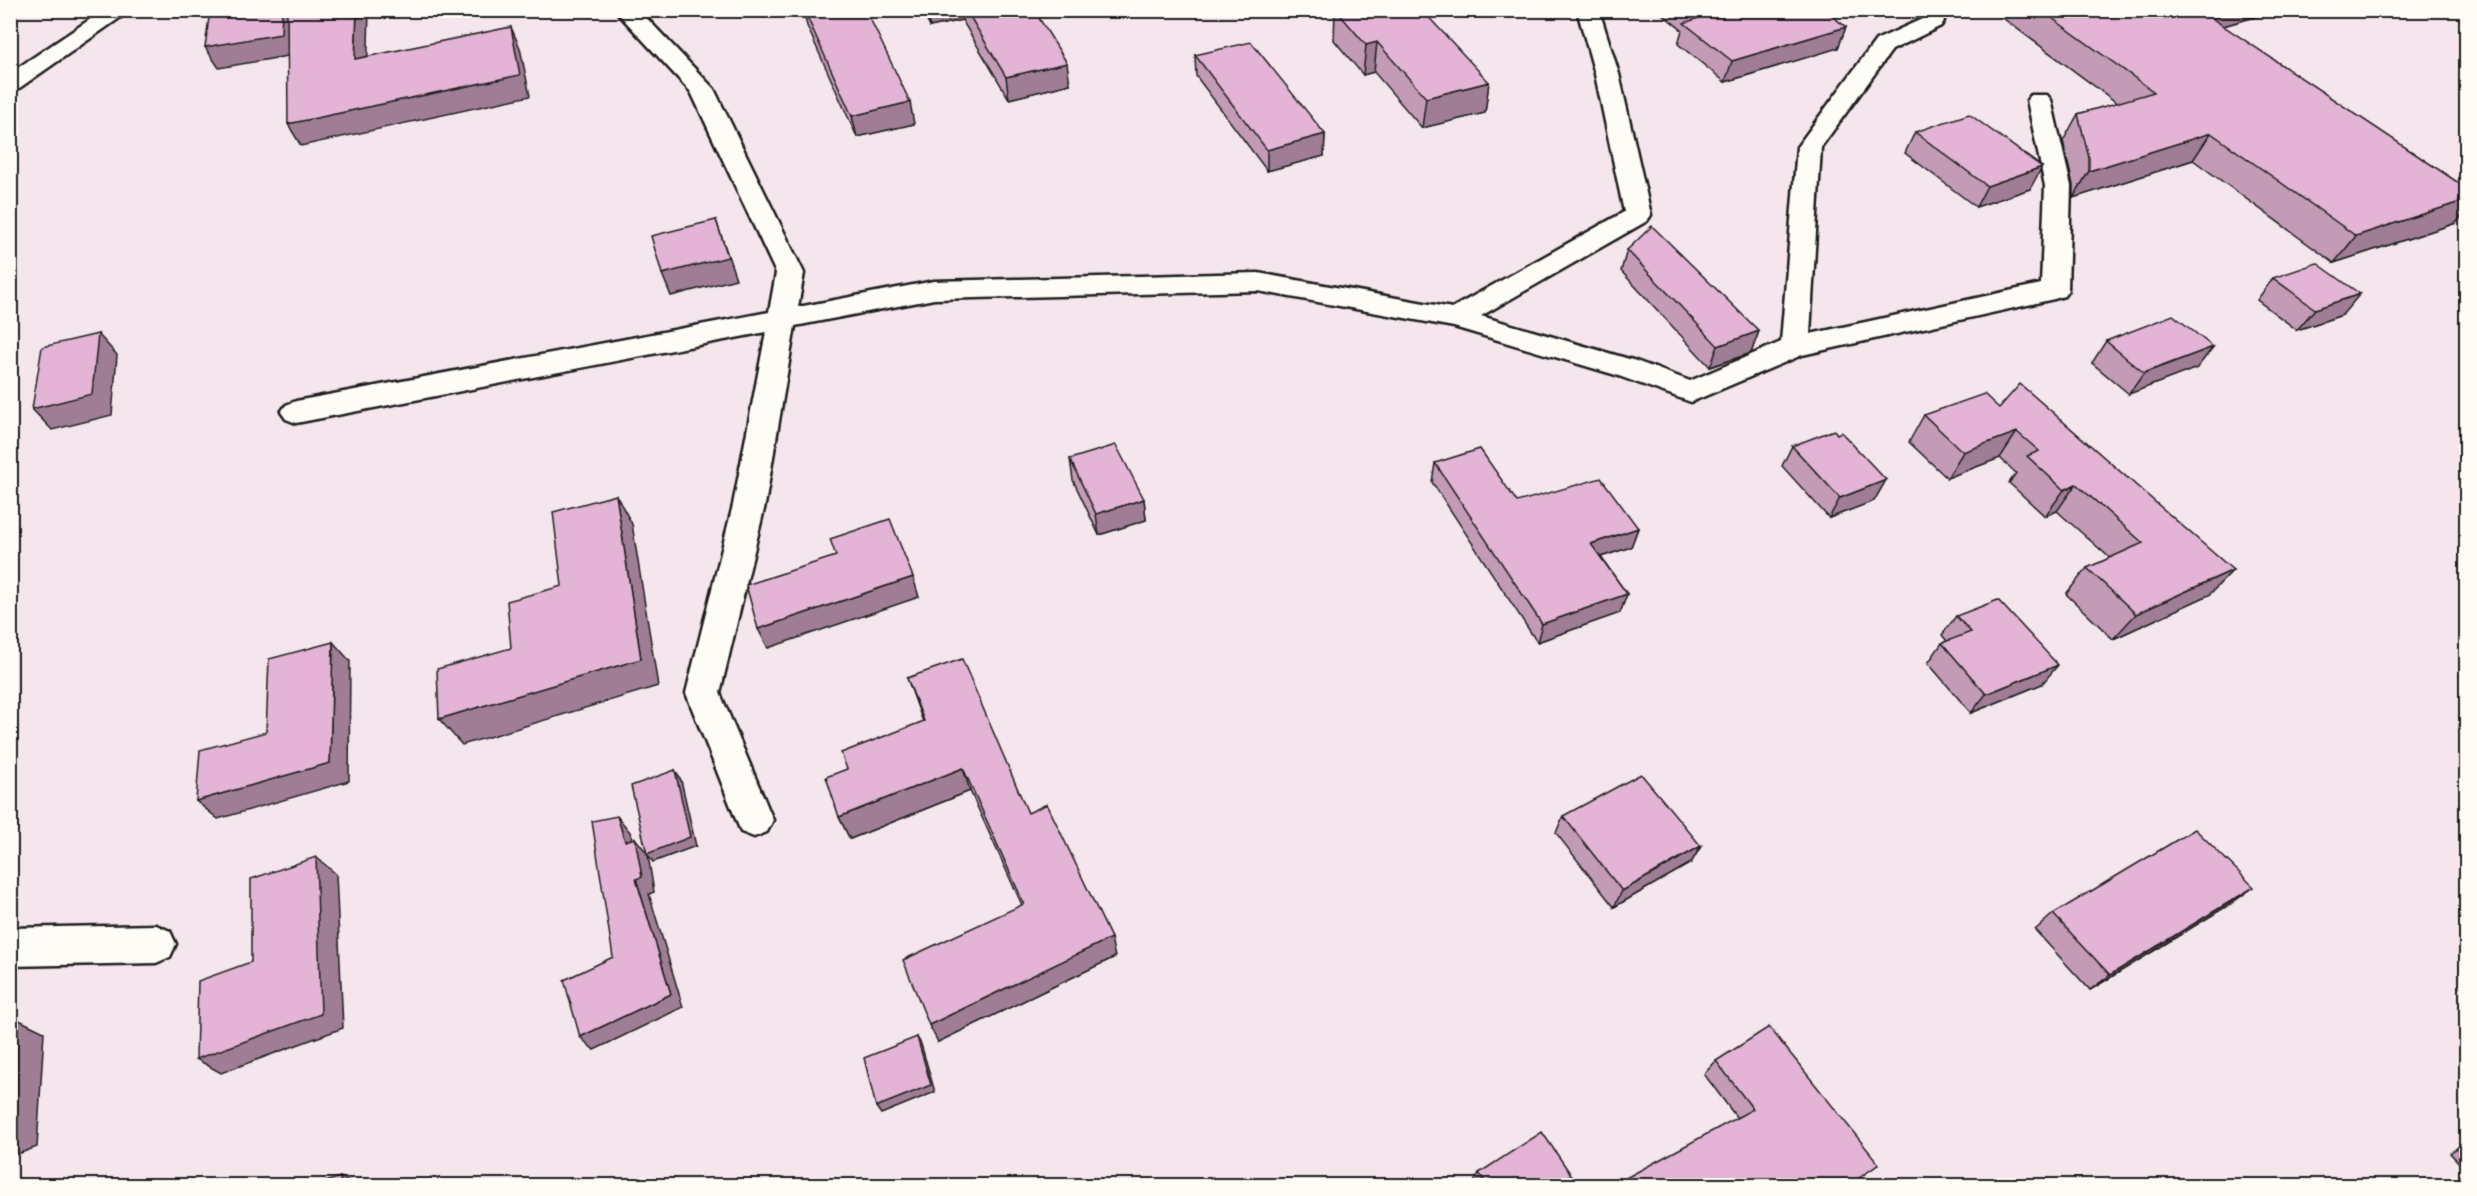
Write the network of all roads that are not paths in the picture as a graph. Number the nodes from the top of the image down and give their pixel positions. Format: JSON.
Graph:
{"nodes":[{"id":1,"x":120,"y":10,"type":"edge"},
{"id":2,"x":626,"y":10,"type":"edge"},
{"id":3,"x":1588,"y":10,"type":"edge"},
{"id":4,"x":1933,"y":21,"type":"dead end"},
{"id":5,"x":10,"y":84,"type":"edge"},
{"id":6,"x":2039,"y":100,"type":"dead end"},
{"id":7,"x":1456,"y":318,"type":"junction"},
{"id":8,"x":781,"y":319,"type":"junction"},
{"id":9,"x":1795,"y":347,"type":"junction"},
{"id":10,"x":296,"y":412,"type":"dead end"},
{"id":11,"x":754,"y":820,"type":"dead end"},
{"id":12,"x":156,"y":944,"type":"dead end"},
{"id":13,"x":10,"y":947,"type":"edge"}],
"edges":[{"from":1,"to":5,"type":"street"},
{"from":2,"to":8,"type":"street"},
{"from":3,"to":7,"type":"street"},
{"from":4,"to":9,"type":"street"},
{"from":6,"to":9,"type":"street"},
{"from":7,"to":8,"type":"street"},
{"from":7,"to":9,"type":"street"},
{"from":8,"to":10,"type":"street"},
{"from":8,"to":11,"type":"street"},
{"from":12,"to":13,"type":"street"}]}
